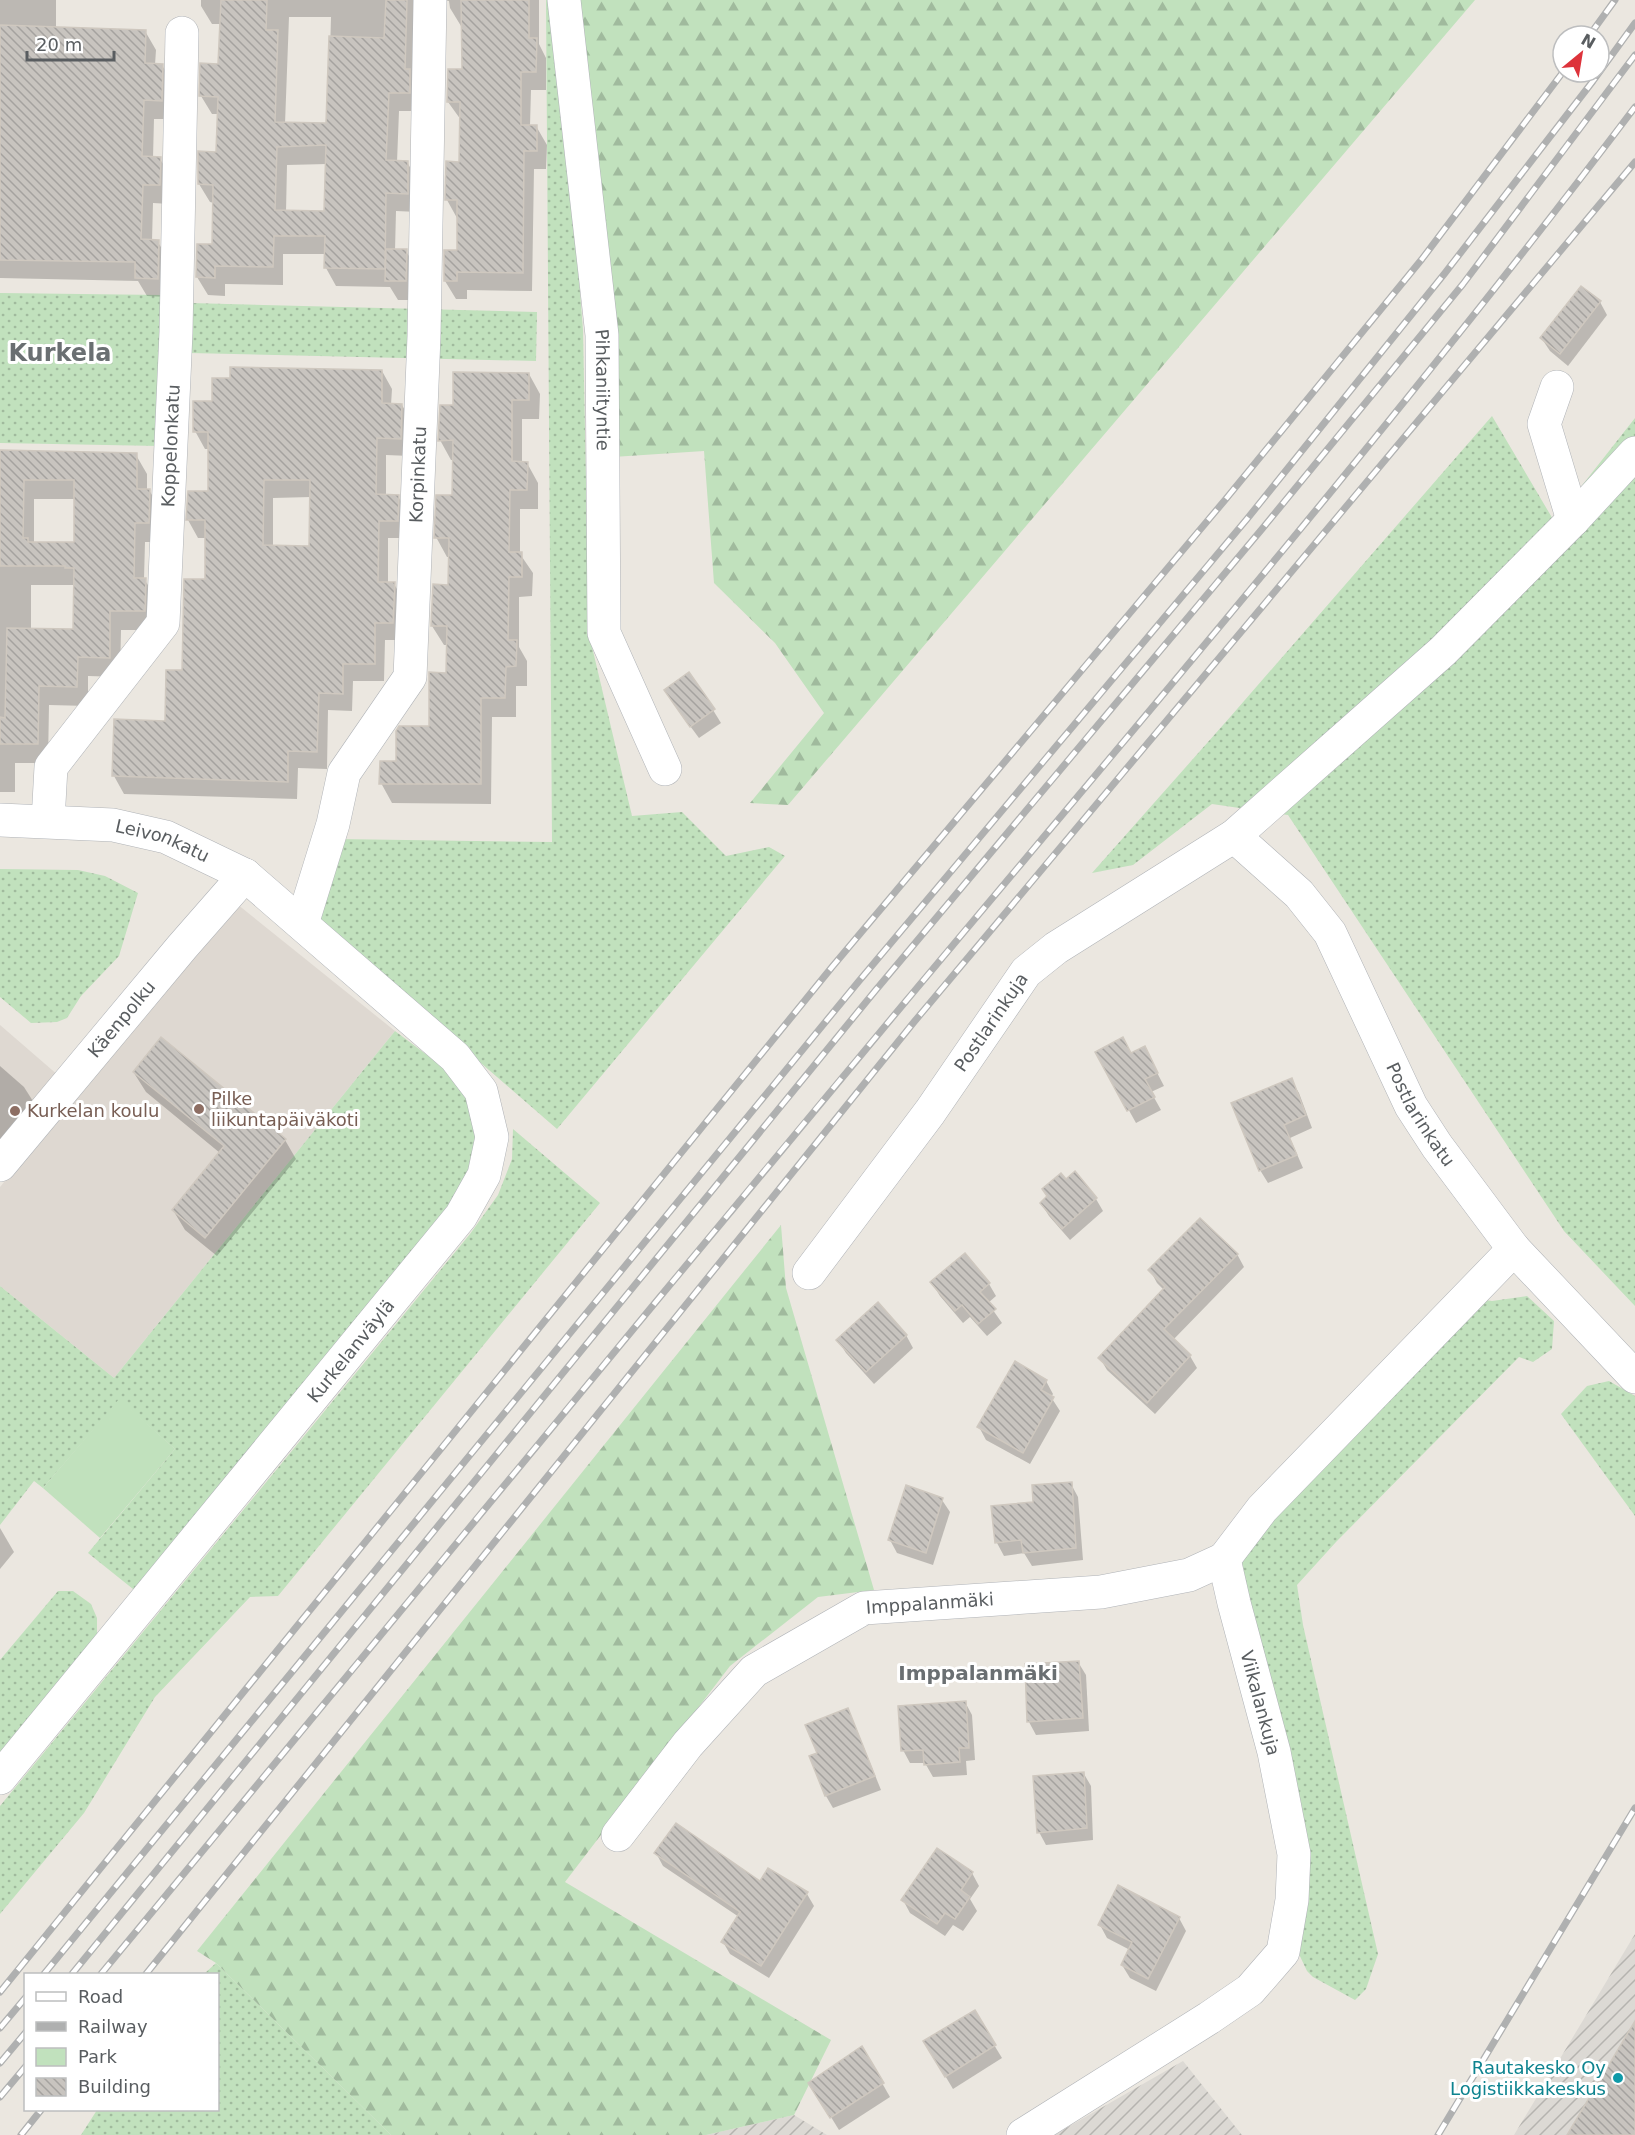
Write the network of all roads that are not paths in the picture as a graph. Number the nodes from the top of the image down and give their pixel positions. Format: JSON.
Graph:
{"nodes":[{"id":1,"x":430,"y":0,"type":"edge"},
{"id":2,"x":564,"y":0,"type":"edge"},
{"id":3,"x":182,"y":33,"type":"dead end"},
{"id":4,"x":1557,"y":387,"type":"dead end"},
{"id":5,"x":1635,"y":453,"type":"edge"},
{"id":6,"x":1573,"y":520,"type":"junction"},
{"id":7,"x":665,"y":769,"type":"dead end"},
{"id":8,"x":0,"y":820,"type":"edge"},
{"id":9,"x":48,"y":821,"type":"junction"},
{"id":10,"x":1234,"y":836,"type":"junction"},
{"id":11,"x":245,"y":875,"type":"junction"},
{"id":12,"x":302,"y":924,"type":"junction"},
{"id":13,"x":0,"y":1165,"type":"edge"},
{"id":14,"x":1514,"y":1249,"type":"junction"},
{"id":15,"x":809,"y":1273,"type":"dead end"},
{"id":16,"x":1635,"y":1377,"type":"edge"},
{"id":17,"x":1224,"y":1558,"type":"junction"},
{"id":18,"x":0,"y":1778,"type":"edge"},
{"id":19,"x":618,"y":1836,"type":"dead end"},
{"id":20,"x":1023,"y":2135,"type":"edge"}],
"edges":[{"from":1,"to":12,"type":"street","name":"Korpinkatu"},
{"from":2,"to":7,"type":"street","name":"Pihkaniityntie"},
{"from":3,"to":9,"type":"street","name":"Koppelonkatu"},
{"from":4,"to":6,"type":"street"},
{"from":5,"to":6,"type":"street","name":"Postlarinkuja"},
{"from":6,"to":10,"type":"street","name":"Postlarinkuja"},
{"from":8,"to":9,"type":"street","name":"Leivonkatu"},
{"from":9,"to":11,"type":"street","name":"Leivonkatu"},
{"from":10,"to":14,"type":"street","name":"Postlarinkatu"},
{"from":10,"to":15,"type":"street","name":"Postlarinkuja"},
{"from":11,"to":12,"type":"street","name":"Leivonkatu"},
{"from":11,"to":13,"type":"street","name":"Käenpolku"},
{"from":12,"to":18,"type":"street","name":"Kurkelanväylä"},
{"from":14,"to":16,"type":"street","name":"Postlarinkatu"},
{"from":14,"to":17,"type":"street"},
{"from":17,"to":19,"type":"street","name":"Imppalanmäki"},
{"from":17,"to":20,"type":"street","name":"Viikalankuja"}]}
